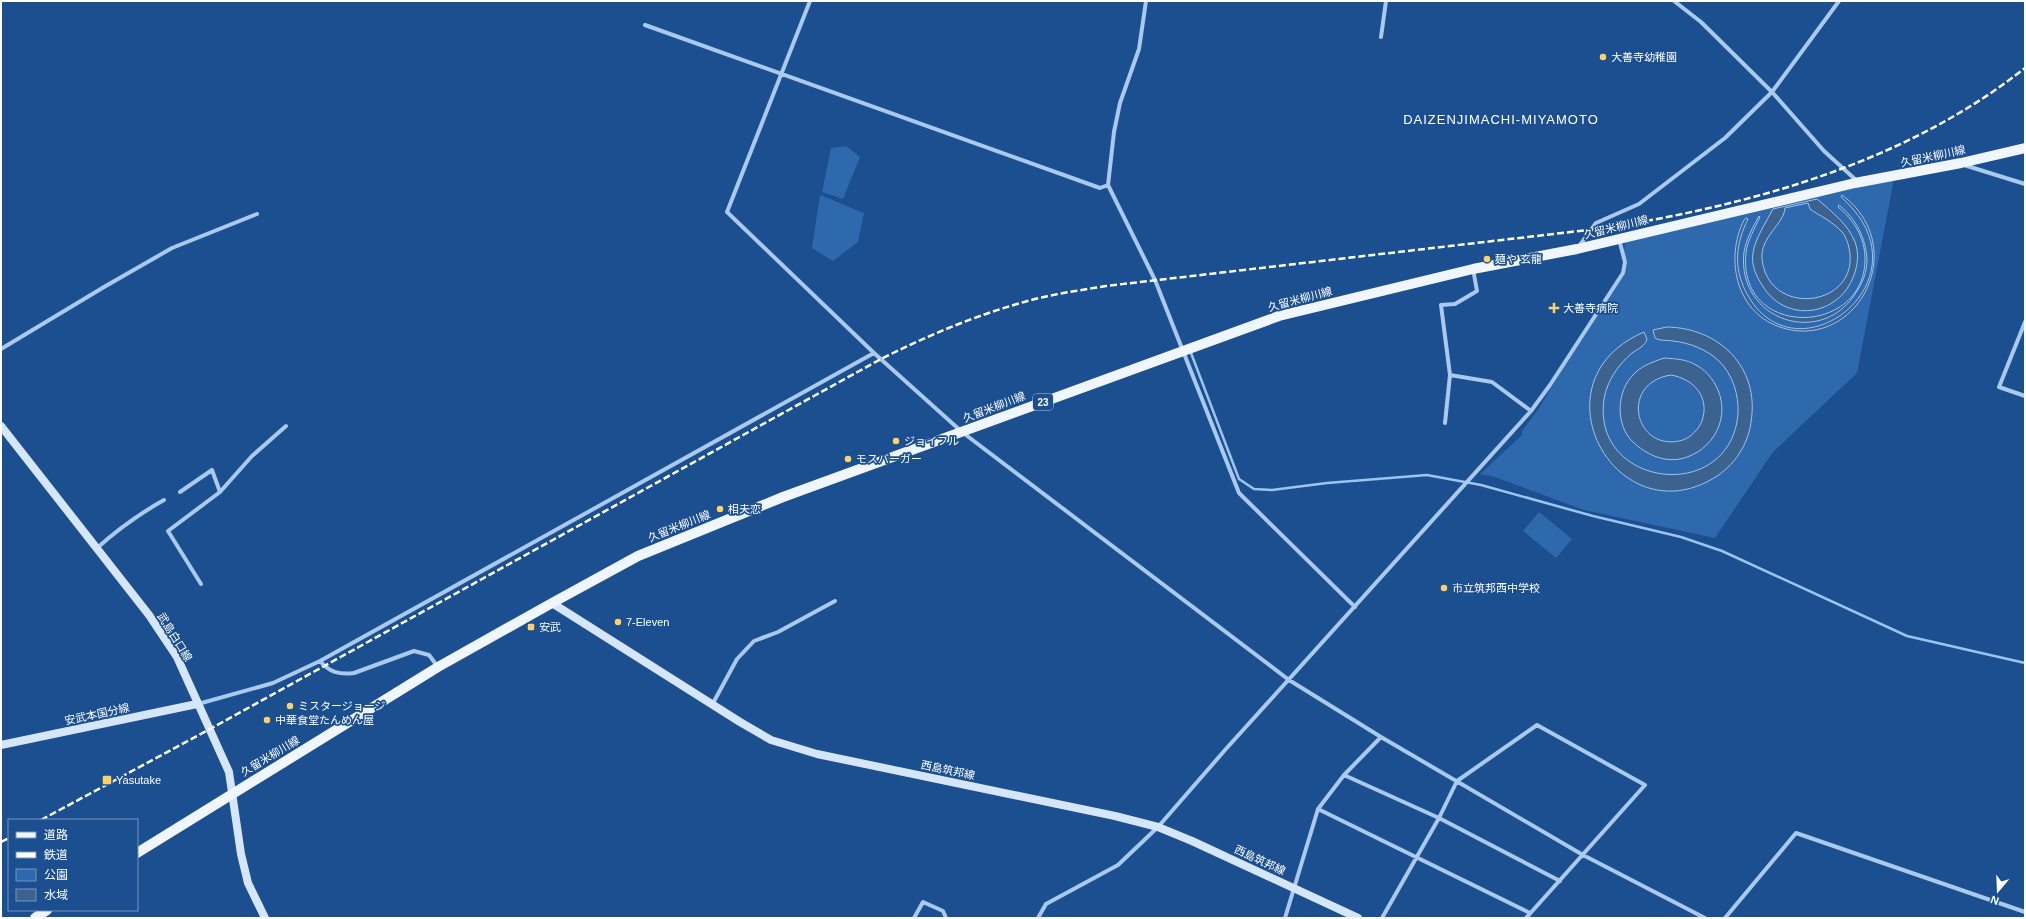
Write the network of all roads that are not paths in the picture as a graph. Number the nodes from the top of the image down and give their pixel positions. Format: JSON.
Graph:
{"nodes":[{"id":1,"x":810,"y":1,"type":"edge"},
{"id":2,"x":1146,"y":1,"type":"edge"},
{"id":3,"x":1386,"y":1,"type":"edge"},
{"id":4,"x":1674,"y":1,"type":"edge"},
{"id":5,"x":1839,"y":1,"type":"edge"},
{"id":6,"x":645,"y":25,"type":"dead end"},
{"id":7,"x":1381,"y":37,"type":"dead end"},
{"id":8,"x":781,"y":74,"type":"junction"},
{"id":9,"x":1772,"y":92,"type":"junction"},
{"id":10,"x":2025,"y":148,"type":"edge"},
{"id":11,"x":1961,"y":163,"type":"junction"},
{"id":12,"x":1856,"y":183,"type":"junction"},
{"id":13,"x":2025,"y":184,"type":"edge"},
{"id":14,"x":1108,"y":185,"type":"junction"},
{"id":15,"x":257,"y":214,"type":"dead end"},
{"id":16,"x":1619,"y":238,"type":"junction"},
{"id":17,"x":1577,"y":249,"type":"junction"},
{"id":18,"x":1473,"y":269,"type":"junction"},
{"id":19,"x":2025,"y":322,"type":"edge"},
{"id":20,"x":1,"y":349,"type":"edge"},
{"id":21,"x":1184,"y":349,"type":"junction"},
{"id":22,"x":874,"y":353,"type":"junction"},
{"id":23,"x":1450,"y":375,"type":"junction"},
{"id":24,"x":2025,"y":396,"type":"edge"},
{"id":25,"x":1531,"y":411,"type":"junction"},
{"id":26,"x":1445,"y":423,"type":"dead end"},
{"id":27,"x":1,"y":426,"type":"edge"},
{"id":28,"x":286,"y":426,"type":"dead end"},
{"id":29,"x":962,"y":432,"type":"junction"},
{"id":30,"x":180,"y":492,"type":"dead end"},
{"id":31,"x":220,"y":492,"type":"junction"},
{"id":32,"x":164,"y":500,"type":"dead end"},
{"id":33,"x":96,"y":549,"type":"junction"},
{"id":34,"x":201,"y":584,"type":"dead end"},
{"id":35,"x":835,"y":601,"type":"dead end"},
{"id":36,"x":552,"y":603,"type":"junction"},
{"id":37,"x":1356,"y":607,"type":"junction"},
{"id":38,"x":320,"y":660,"type":"junction"},
{"id":39,"x":438,"y":667,"type":"junction"},
{"id":40,"x":1289,"y":680,"type":"junction"},
{"id":41,"x":197,"y":704,"type":"junction"},
{"id":42,"x":712,"y":705,"type":"junction"},
{"id":43,"x":1381,"y":737,"type":"junction"},
{"id":44,"x":1,"y":745,"type":"edge"},
{"id":45,"x":1344,"y":775,"type":"junction"},
{"id":46,"x":1457,"y":781,"type":"junction"},
{"id":47,"x":233,"y":793,"type":"junction"},
{"id":48,"x":1318,"y":809,"type":"junction"},
{"id":49,"x":1439,"y":818,"type":"junction"},
{"id":50,"x":1158,"y":827,"type":"junction"},
{"id":51,"x":138,"y":851,"type":"edge"},
{"id":52,"x":1583,"y":856,"type":"junction"},
{"id":53,"x":1417,"y":857,"type":"junction"},
{"id":54,"x":1560,"y":880,"type":"junction"},
{"id":55,"x":1294,"y":888,"type":"junction"},
{"id":56,"x":46,"y":911,"type":"edge"},
{"id":57,"x":2025,"y":912,"type":"edge"},
{"id":58,"x":1530,"y":913,"type":"junction"},
{"id":59,"x":35,"y":918,"type":"edge"},
{"id":60,"x":265,"y":918,"type":"edge"},
{"id":61,"x":914,"y":918,"type":"edge"},
{"id":62,"x":946,"y":918,"type":"edge"},
{"id":63,"x":1038,"y":918,"type":"edge"},
{"id":64,"x":1285,"y":918,"type":"edge"},
{"id":65,"x":1358,"y":918,"type":"edge"},
{"id":66,"x":1382,"y":918,"type":"edge"},
{"id":67,"x":1526,"y":918,"type":"edge"},
{"id":68,"x":1705,"y":918,"type":"edge"},
{"id":69,"x":1725,"y":918,"type":"edge"}],
"edges":[{"from":1,"to":8,"type":"street"},
{"from":2,"to":14,"type":"street"},
{"from":3,"to":7,"type":"street"},
{"from":4,"to":9,"type":"street"},
{"from":5,"to":9,"type":"street"},
{"from":6,"to":8,"type":"street"},
{"from":8,"to":14,"type":"street"},
{"from":8,"to":22,"type":"street"},
{"from":9,"to":12,"type":"street"},
{"from":9,"to":17,"type":"street"},
{"from":10,"to":11,"type":"main road","name":"久留米柳川線","number":"23"},
{"from":11,"to":12,"type":"main road","name":"久留米柳川線","number":"23"},
{"from":11,"to":13,"type":"street"},
{"from":12,"to":16,"type":"main road","name":"久留米柳川線","number":"23"},
{"from":14,"to":21,"type":"street"},
{"from":15,"to":20,"type":"street"},
{"from":16,"to":17,"type":"main road","name":"久留米柳川線","number":"23"},
{"from":16,"to":25,"type":"street"},
{"from":17,"to":18,"type":"main road","name":"久留米柳川線","number":"23"},
{"from":18,"to":21,"type":"main road","name":"久留米柳川線","number":"23"},
{"from":18,"to":23,"type":"street"},
{"from":19,"to":24,"type":"street"},
{"from":21,"to":29,"type":"main road","name":"久留米柳川線","number":"23"},
{"from":21,"to":37,"type":"street"},
{"from":22,"to":29,"type":"street"},
{"from":22,"to":38,"type":"street"},
{"from":23,"to":25,"type":"street"},
{"from":23,"to":26,"type":"street"},
{"from":25,"to":37,"type":"street"},
{"from":27,"to":33,"type":"main road","name":"武島白口線"},
{"from":28,"to":31,"type":"street"},
{"from":29,"to":36,"type":"main road","name":"久留米柳川線","number":"23"},
{"from":29,"to":40,"type":"street"},
{"from":30,"to":31,"type":"street"},
{"from":31,"to":34,"type":"street"},
{"from":32,"to":33,"type":"street"},
{"from":33,"to":41,"type":"main road","name":"武島白口線"},
{"from":35,"to":42,"type":"street"},
{"from":36,"to":39,"type":"main road","name":"久留米柳川線","number":"23"},
{"from":36,"to":42,"type":"main road","name":"西島筑邦線"},
{"from":37,"to":40,"type":"street"},
{"from":38,"to":39,"type":"street"},
{"from":38,"to":41,"type":"street"},
{"from":39,"to":47,"type":"main road","name":"久留米柳川線","number":"23"},
{"from":40,"to":43,"type":"street"},
{"from":40,"to":50,"type":"street"},
{"from":41,"to":44,"type":"main road","name":"安武本国分線"},
{"from":41,"to":47,"type":"main road","name":"武島白口線"},
{"from":42,"to":50,"type":"main road","name":"西島筑邦線"},
{"from":43,"to":45,"type":"street"},
{"from":43,"to":46,"type":"street"},
{"from":45,"to":48,"type":"street"},
{"from":45,"to":49,"type":"street"},
{"from":46,"to":49,"type":"street"},
{"from":46,"to":52,"type":"street"},
{"from":46,"to":52,"type":"street"},
{"from":47,"to":51,"type":"main road","name":"久留米柳川線","number":"23"},
{"from":47,"to":60,"type":"main road","name":"武島白口線"},
{"from":48,"to":53,"type":"street"},
{"from":48,"to":55,"type":"street"},
{"from":49,"to":53,"type":"street"},
{"from":49,"to":54,"type":"street"},
{"from":50,"to":55,"type":"main road","name":"西島筑邦線"},
{"from":50,"to":63,"type":"street"},
{"from":52,"to":54,"type":"street"},
{"from":52,"to":68,"type":"street"},
{"from":53,"to":58,"type":"street"},
{"from":53,"to":66,"type":"street"},
{"from":54,"to":58,"type":"street"},
{"from":55,"to":64,"type":"street"},
{"from":55,"to":65,"type":"main road","name":"西島筑邦線"},
{"from":56,"to":59,"type":"main road"},
{"from":57,"to":69,"type":"street"},
{"from":58,"to":67,"type":"street"},
{"from":61,"to":62,"type":"street"}]}
